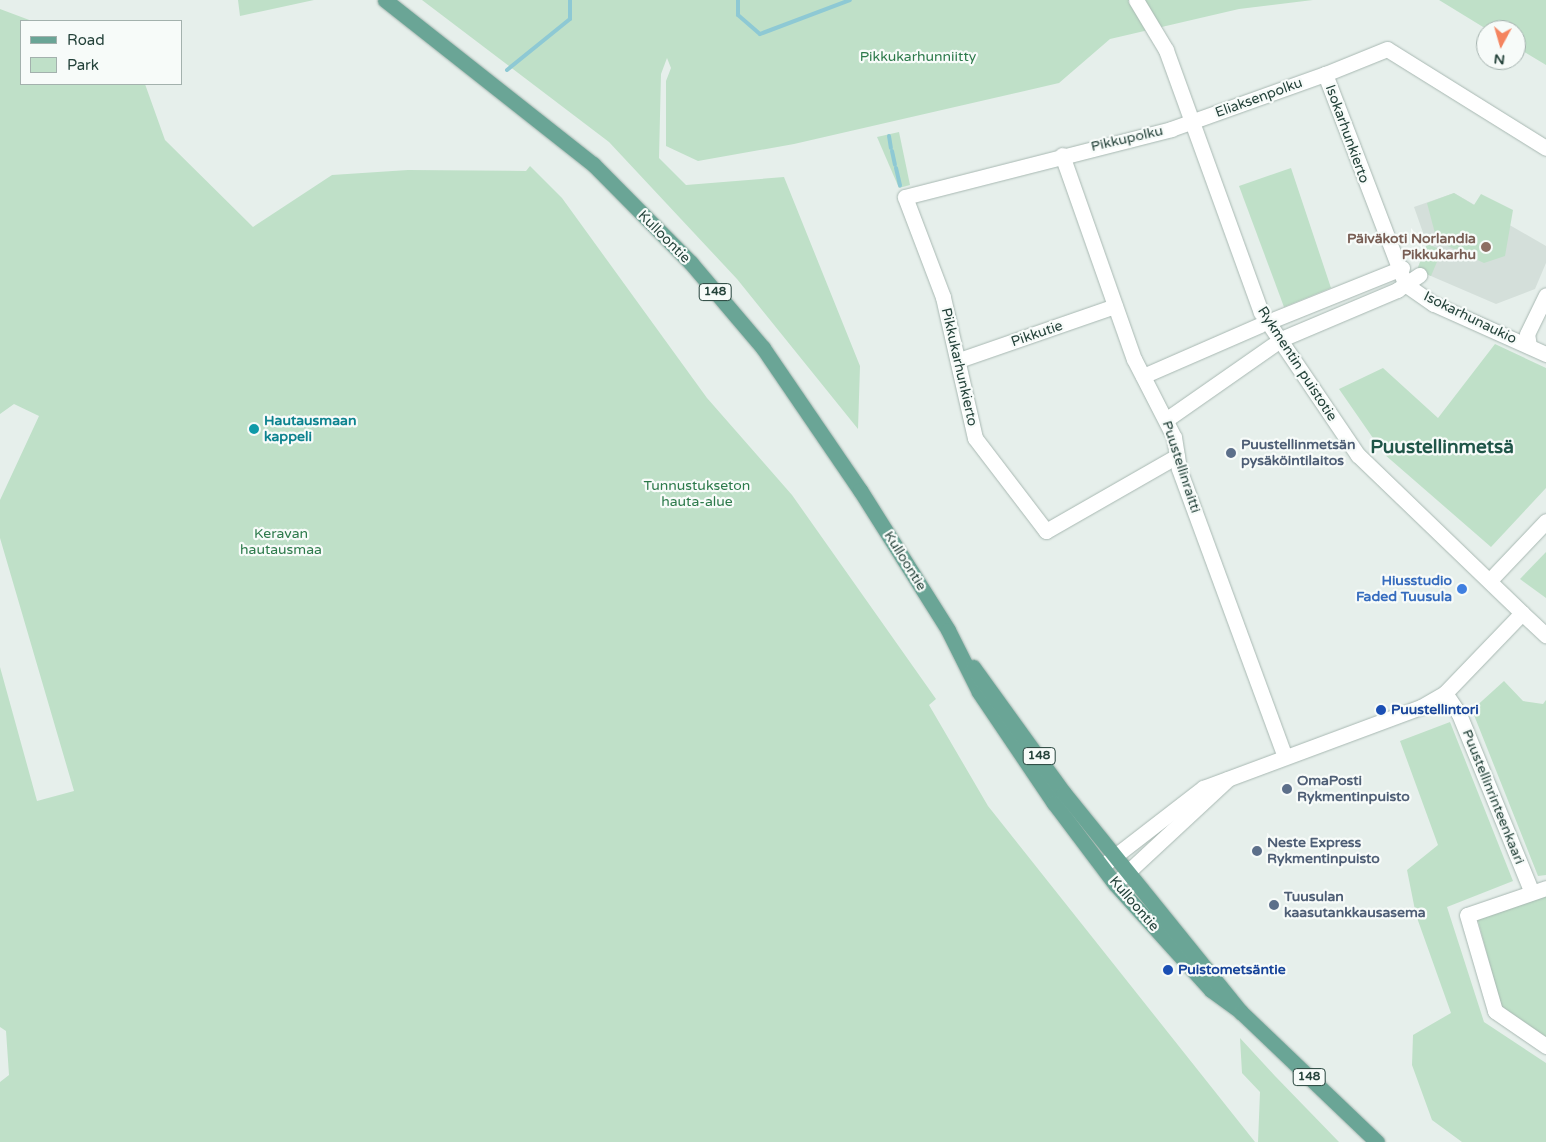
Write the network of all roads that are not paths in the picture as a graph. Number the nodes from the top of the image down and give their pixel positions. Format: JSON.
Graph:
{"nodes":[{"id":1,"x":385,"y":0,"type":"edge"},
{"id":2,"x":1136,"y":0,"type":"edge"},
{"id":3,"x":1325,"y":74,"type":"junction"},
{"id":4,"x":1192,"y":121,"type":"junction"},
{"id":5,"x":1546,"y":148,"type":"edge"},
{"id":6,"x":1062,"y":155,"type":"junction"},
{"id":7,"x":1398,"y":267,"type":"junction"},
{"id":8,"x":1419,"y":275,"type":"dead end"},
{"id":9,"x":1405,"y":284,"type":"junction"},
{"id":10,"x":1546,"y":295,"type":"edge"},
{"id":11,"x":1115,"y":306,"type":"junction"},
{"id":12,"x":1275,"y":319,"type":"dead end"},
{"id":13,"x":1260,"y":325,"type":"dead end"},
{"id":14,"x":1286,"y":337,"type":"dead end"},
{"id":15,"x":1273,"y":345,"type":"dead end"},
{"id":16,"x":1529,"y":346,"type":"junction"},
{"id":17,"x":1546,"y":354,"type":"edge"},
{"id":18,"x":959,"y":360,"type":"junction"},
{"id":19,"x":1143,"y":376,"type":"junction"},
{"id":20,"x":1167,"y":419,"type":"junction"},
{"id":21,"x":1177,"y":456,"type":"junction"},
{"id":22,"x":1546,"y":521,"type":"edge"},
{"id":23,"x":1491,"y":579,"type":"junction"},
{"id":24,"x":1522,"y":613,"type":"junction"},
{"id":25,"x":1546,"y":635,"type":"edge"},
{"id":26,"x":964,"y":656,"type":"junction"},
{"id":27,"x":1445,"y":692,"type":"junction"},
{"id":28,"x":1284,"y":755,"type":"junction"},
{"id":29,"x":1230,"y":776,"type":"junction"},
{"id":30,"x":1116,"y":855,"type":"junction"},
{"id":31,"x":1102,"y":866,"type":"junction"},
{"id":32,"x":1130,"y":872,"type":"junction"},
{"id":33,"x":1115,"y":884,"type":"junction"},
{"id":34,"x":1539,"y":889,"type":"edge"},
{"id":35,"x":1241,"y":1012,"type":"junction"},
{"id":36,"x":1546,"y":1046,"type":"edge"},
{"id":37,"x":1378,"y":1142,"type":"edge"}],
"edges":[{"from":1,"to":26,"type":"main road","name":"Kulloontie","number":"148"},
{"from":2,"to":4,"type":"street","name":"Rykmentin puistotie"},
{"from":3,"to":4,"type":"street","name":"Eliaksenpolku"},
{"from":3,"to":5,"type":"street","name":"Isokarhunkierto"},
{"from":3,"to":7,"type":"street","name":"Isokarhunkierto"},
{"from":4,"to":6,"type":"street","name":"Pikkupolku"},
{"from":4,"to":23,"type":"street","name":"Rykmentin puistotie"},
{"from":6,"to":11,"type":"street","name":"Puustellinraitti"},
{"from":6,"to":18,"type":"street","name":"Pikkukarhunkierto"},
{"from":7,"to":9,"type":"street","name":"Isokarhunaukio"},
{"from":7,"to":12,"type":"street"},
{"from":8,"to":9,"type":"street"},
{"from":9,"to":14,"type":"street"},
{"from":9,"to":16,"type":"street","name":"Isokarhunaukio"},
{"from":10,"to":16,"type":"street"},
{"from":11,"to":18,"type":"street","name":"Pikkutie"},
{"from":11,"to":19,"type":"street","name":"Puustellinraitti"},
{"from":13,"to":19,"type":"street"},
{"from":15,"to":20,"type":"street"},
{"from":16,"to":17,"type":"street","name":"Isokarhunaukio"},
{"from":18,"to":21,"type":"street","name":"Pikkukarhunkierto"},
{"from":19,"to":20,"type":"street","name":"Puustellinraitti"},
{"from":20,"to":21,"type":"street","name":"Puustellinraitti"},
{"from":21,"to":28,"type":"street","name":"Puustellinraitti"},
{"from":22,"to":23,"type":"street"},
{"from":23,"to":24,"type":"street","name":"Rykmentin puistotie"},
{"from":24,"to":25,"type":"street","name":"Rykmentin puistotie"},
{"from":24,"to":27,"type":"street"},
{"from":26,"to":30,"type":"main road","name":"Kulloontie","number":"148"},
{"from":26,"to":31,"type":"main road","name":"Kulloontie","number":"148"},
{"from":27,"to":28,"type":"street"},
{"from":27,"to":34,"type":"street","name":"Puustellinrinteenkaari"},
{"from":28,"to":29,"type":"street"},
{"from":29,"to":30,"type":"street"},
{"from":29,"to":32,"type":"street"},
{"from":30,"to":31,"type":"street"},
{"from":30,"to":32,"type":"main road","name":"Kulloontie","number":"148"},
{"from":31,"to":33,"type":"main road","name":"Kulloontie","number":"148"},
{"from":32,"to":33,"type":"street"},
{"from":32,"to":35,"type":"main road","name":"Kulloontie","number":"148"},
{"from":33,"to":35,"type":"main road","name":"Kulloontie","number":"148"},
{"from":34,"to":36,"type":"street"},
{"from":35,"to":37,"type":"main road","name":"Kulloontie","number":"148"}]}
